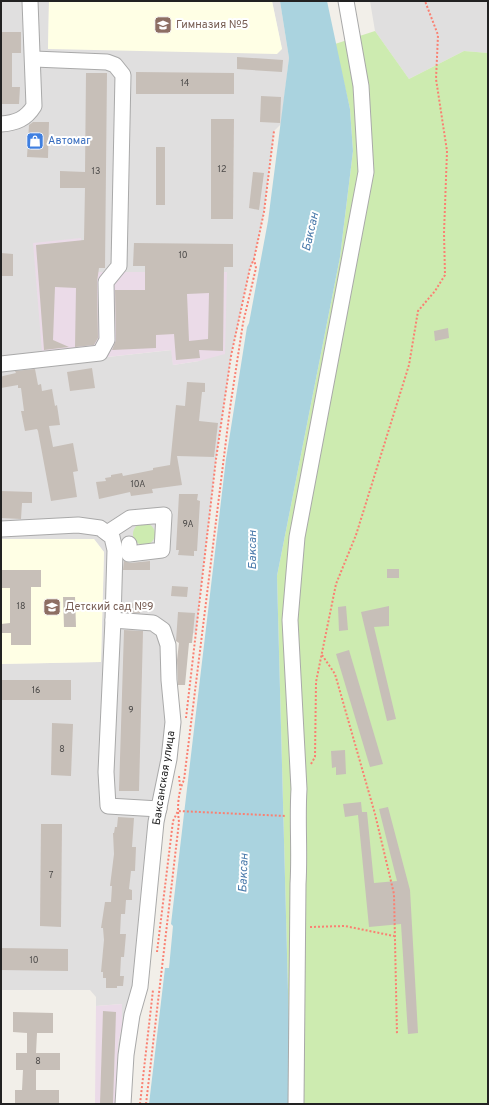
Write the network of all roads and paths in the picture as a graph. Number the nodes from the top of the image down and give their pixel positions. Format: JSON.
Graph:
{"nodes":[{"id":1,"x":30,"y":1,"type":"edge"},
{"id":2,"x":346,"y":1,"type":"edge"},
{"id":3,"x":425,"y":1,"type":"edge"},
{"id":4,"x":34,"y":59,"type":"junction"},
{"id":5,"x":1,"y":124,"type":"edge"},
{"id":6,"x":274,"y":131,"type":"dead end"},
{"id":7,"x":254,"y":259,"type":"junction"},
{"id":8,"x":1,"y":364,"type":"edge"},
{"id":9,"x":1,"y":529,"type":"edge"},
{"id":10,"x":107,"y":533,"type":"junction"},
{"id":11,"x":129,"y":544,"type":"dead end"},
{"id":12,"x":113,"y":620,"type":"junction"},
{"id":13,"x":322,"y":655,"type":"junction"},
{"id":14,"x":186,"y":722,"type":"dead end"},
{"id":15,"x":180,"y":769,"type":"dead end"},
{"id":16,"x":308,"y":770,"type":"dead end"},
{"id":17,"x":180,"y":787,"type":"junction"},
{"id":18,"x":159,"y":809,"type":"junction"},
{"id":19,"x":178,"y":811,"type":"junction"},
{"id":20,"x":298,"y":817,"type":"junction"},
{"id":21,"x":297,"y":928,"type":"junction"},
{"id":22,"x":394,"y":936,"type":"junction"},
{"id":23,"x":157,"y":952,"type":"dead end"},
{"id":24,"x":154,"y":984,"type":"dead end"},
{"id":25,"x":397,"y":1035,"type":"dead end"},
{"id":26,"x":123,"y":1104,"type":"edge"},
{"id":27,"x":140,"y":1104,"type":"edge"},
{"id":28,"x":146,"y":1104,"type":"edge"},
{"id":29,"x":296,"y":1104,"type":"edge"}],
"edges":[{"from":1,"to":4,"type":"street"},
{"from":2,"to":20,"type":"street"},
{"from":3,"to":13,"type":"path"},
{"from":4,"to":5,"type":"street"},
{"from":4,"to":8,"type":"street"},
{"from":6,"to":7,"type":"path"},
{"from":7,"to":14,"type":"path"},
{"from":7,"to":17,"type":"path"},
{"from":9,"to":10,"type":"street"},
{"from":10,"to":11,"type":"street"},
{"from":10,"to":12,"type":"street"},
{"from":12,"to":18,"type":"street","name":"Баксанская улица"},
{"from":12,"to":18,"type":"street"},
{"from":13,"to":16,"type":"path"},
{"from":13,"to":22,"type":"path"},
{"from":15,"to":17,"type":"path"},
{"from":17,"to":19,"type":"path"},
{"from":18,"to":26,"type":"street","name":"Баксанская улица"},
{"from":19,"to":20,"type":"path"},
{"from":19,"to":23,"type":"path"},
{"from":19,"to":28,"type":"path"},
{"from":20,"to":21,"type":"street"},
{"from":21,"to":22,"type":"path"},
{"from":21,"to":29,"type":"street"},
{"from":22,"to":25,"type":"path"},
{"from":24,"to":27,"type":"path"}]}
